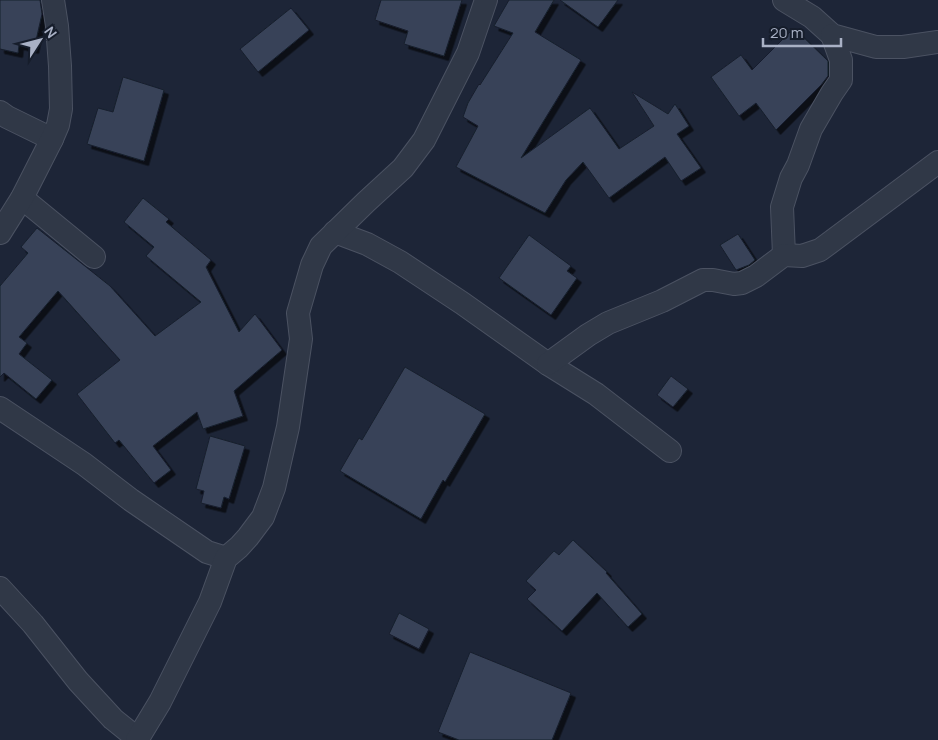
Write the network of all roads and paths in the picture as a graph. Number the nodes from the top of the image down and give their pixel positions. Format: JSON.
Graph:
{"nodes":[{"id":1,"x":53,"y":0,"type":"edge"},
{"id":2,"x":486,"y":0,"type":"edge"},
{"id":3,"x":784,"y":0,"type":"edge"},
{"id":4,"x":832,"y":35,"type":"junction"},
{"id":5,"x":938,"y":42,"type":"edge"},
{"id":6,"x":0,"y":112,"type":"edge"},
{"id":7,"x":52,"y":139,"type":"junction"},
{"id":8,"x":938,"y":162,"type":"edge"},
{"id":9,"x":22,"y":198,"type":"junction"},
{"id":10,"x":0,"y":232,"type":"edge"},
{"id":11,"x":334,"y":232,"type":"junction"},
{"id":12,"x":784,"y":255,"type":"junction"},
{"id":13,"x":94,"y":256,"type":"dead end"},
{"id":14,"x":548,"y":364,"type":"junction"},
{"id":15,"x":0,"y":408,"type":"edge"},
{"id":16,"x":670,"y":451,"type":"dead end"},
{"id":17,"x":226,"y":558,"type":"junction"},
{"id":18,"x":0,"y":588,"type":"edge"},
{"id":19,"x":137,"y":740,"type":"edge"}],
"edges":[{"from":1,"to":7,"type":"street"},
{"from":2,"to":11,"type":"street"},
{"from":3,"to":4,"type":"street"},
{"from":4,"to":5,"type":"street"},
{"from":4,"to":12,"type":"street"},
{"from":6,"to":7,"type":"street"},
{"from":7,"to":9,"type":"street"},
{"from":8,"to":12,"type":"street"},
{"from":9,"to":10,"type":"street"},
{"from":9,"to":13,"type":"street"},
{"from":11,"to":14,"type":"street"},
{"from":11,"to":17,"type":"street"},
{"from":12,"to":14,"type":"street"},
{"from":14,"to":16,"type":"street"},
{"from":15,"to":17,"type":"street"},
{"from":17,"to":19,"type":"street"},
{"from":18,"to":19,"type":"street"}]}
